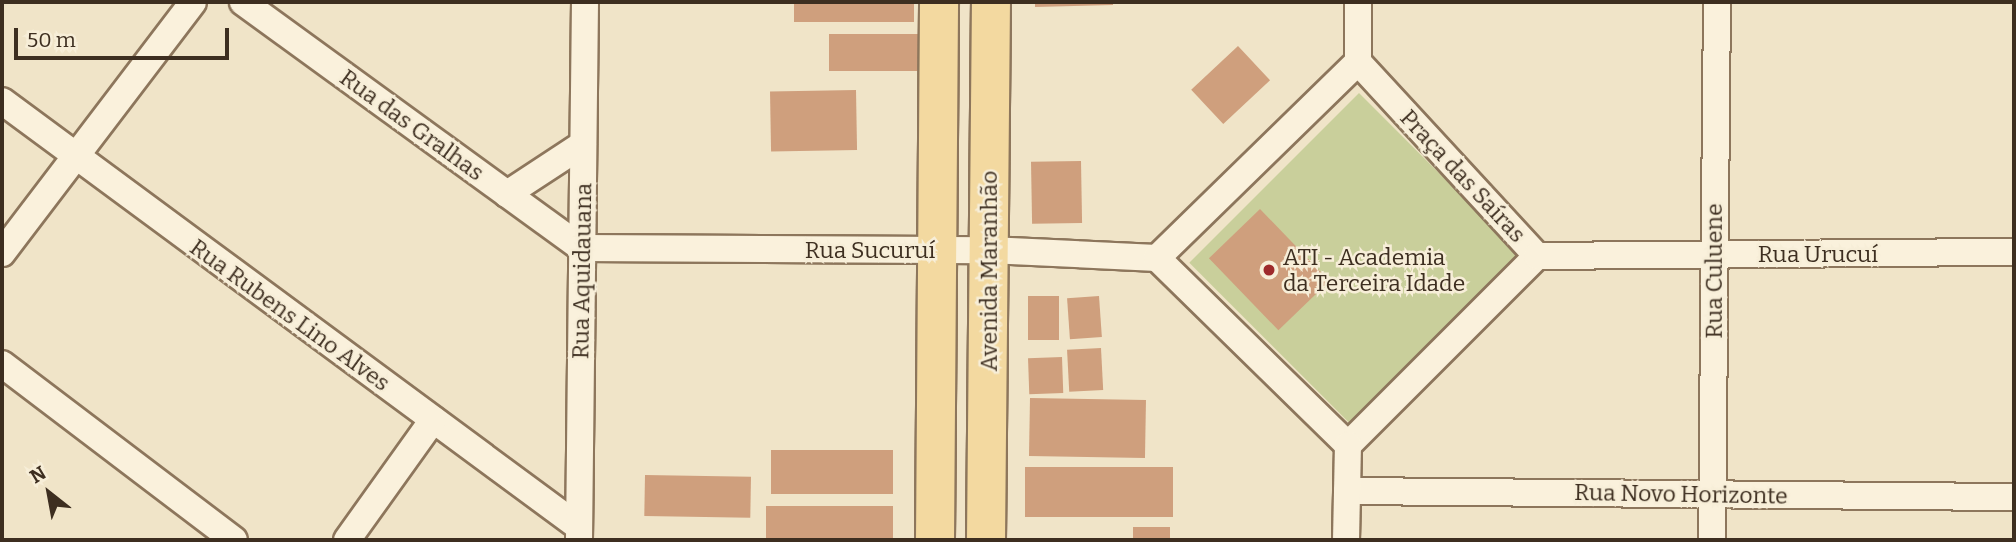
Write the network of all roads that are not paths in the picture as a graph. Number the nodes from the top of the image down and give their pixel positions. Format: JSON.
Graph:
{"nodes":[{"id":1,"x":193,"y":2,"type":"edge"},
{"id":2,"x":243,"y":2,"type":"edge"},
{"id":3,"x":584,"y":2,"type":"edge"},
{"id":4,"x":939,"y":2,"type":"edge"},
{"id":5,"x":990,"y":2,"type":"edge"},
{"id":6,"x":1358,"y":2,"type":"edge"},
{"id":7,"x":1717,"y":2,"type":"edge"},
{"id":8,"x":1358,"y":62,"type":"junction"},
{"id":9,"x":2,"y":101,"type":"edge"},
{"id":10,"x":583,"y":145,"type":"junction"},
{"id":11,"x":75,"y":157,"type":"junction"},
{"id":12,"x":507,"y":194,"type":"junction"},
{"id":13,"x":582,"y":248,"type":"junction"},
{"id":14,"x":937,"y":250,"type":"junction"},
{"id":15,"x":989,"y":250,"type":"junction"},
{"id":16,"x":2014,"y":252,"type":"edge"},
{"id":17,"x":2,"y":253,"type":"edge"},
{"id":18,"x":1714,"y":254,"type":"junction"},
{"id":19,"x":1537,"y":256,"type":"junction"},
{"id":20,"x":1157,"y":258,"type":"junction"},
{"id":21,"x":2,"y":364,"type":"edge"},
{"id":22,"x":433,"y":420,"type":"junction"},
{"id":23,"x":1348,"y":445,"type":"junction"},
{"id":24,"x":1347,"y":491,"type":"junction"},
{"id":25,"x":1713,"y":494,"type":"junction"},
{"id":26,"x":2014,"y":497,"type":"edge"},
{"id":27,"x":579,"y":534,"type":"edge"},
{"id":28,"x":234,"y":540,"type":"edge"},
{"id":29,"x":346,"y":540,"type":"edge"},
{"id":30,"x":935,"y":540,"type":"edge"},
{"id":31,"x":986,"y":540,"type":"edge"},
{"id":32,"x":1346,"y":540,"type":"edge"},
{"id":33,"x":1712,"y":540,"type":"edge"}],
"edges":[{"from":1,"to":11,"type":"street"},
{"from":2,"to":12,"type":"street","name":"Rua das Gralhas"},
{"from":3,"to":10,"type":"street","name":"Rua Aquidauana"},
{"from":4,"to":14,"type":"main road"},
{"from":5,"to":15,"type":"main road","name":"Avenida Maranhão"},
{"from":6,"to":8,"type":"street"},
{"from":7,"to":18,"type":"street","name":"Rua Culuene"},
{"from":8,"to":19,"type":"street","name":"Praça das Saíras"},
{"from":8,"to":20,"type":"street"},
{"from":9,"to":11,"type":"street","name":"Rua Rubens Lino Alves"},
{"from":10,"to":12,"type":"street"},
{"from":10,"to":13,"type":"street","name":"Rua Aquidauana"},
{"from":11,"to":17,"type":"street"},
{"from":11,"to":22,"type":"street","name":"Rua Rubens Lino Alves"},
{"from":12,"to":13,"type":"street","name":"Rua das Gralhas"},
{"from":13,"to":14,"type":"street","name":"Rua Sucuruí"},
{"from":13,"to":27,"type":"street","name":"Rua Aquidauana"},
{"from":14,"to":15,"type":"street","name":"Rua Sucuruí"},
{"from":14,"to":30,"type":"main road"},
{"from":15,"to":20,"type":"street","name":"Rua Sucuruí"},
{"from":15,"to":31,"type":"main road","name":"Avenida Maranhão"},
{"from":16,"to":18,"type":"street","name":"Rua Urucuí"},
{"from":18,"to":19,"type":"street","name":"Rua Urucuí"},
{"from":18,"to":25,"type":"street","name":"Rua Culuene"},
{"from":19,"to":23,"type":"street","name":"Praça das Saíras"},
{"from":20,"to":23,"type":"street"},
{"from":21,"to":28,"type":"street"},
{"from":22,"to":27,"type":"street","name":"Rua Rubens Lino Alves"},
{"from":22,"to":29,"type":"street"},
{"from":23,"to":24,"type":"street"},
{"from":24,"to":25,"type":"street","name":"Rua Novo Horizonte"},
{"from":24,"to":32,"type":"street"},
{"from":25,"to":26,"type":"street","name":"Rua Novo Horizonte"},
{"from":25,"to":33,"type":"street","name":"Rua Culuene"}]}
